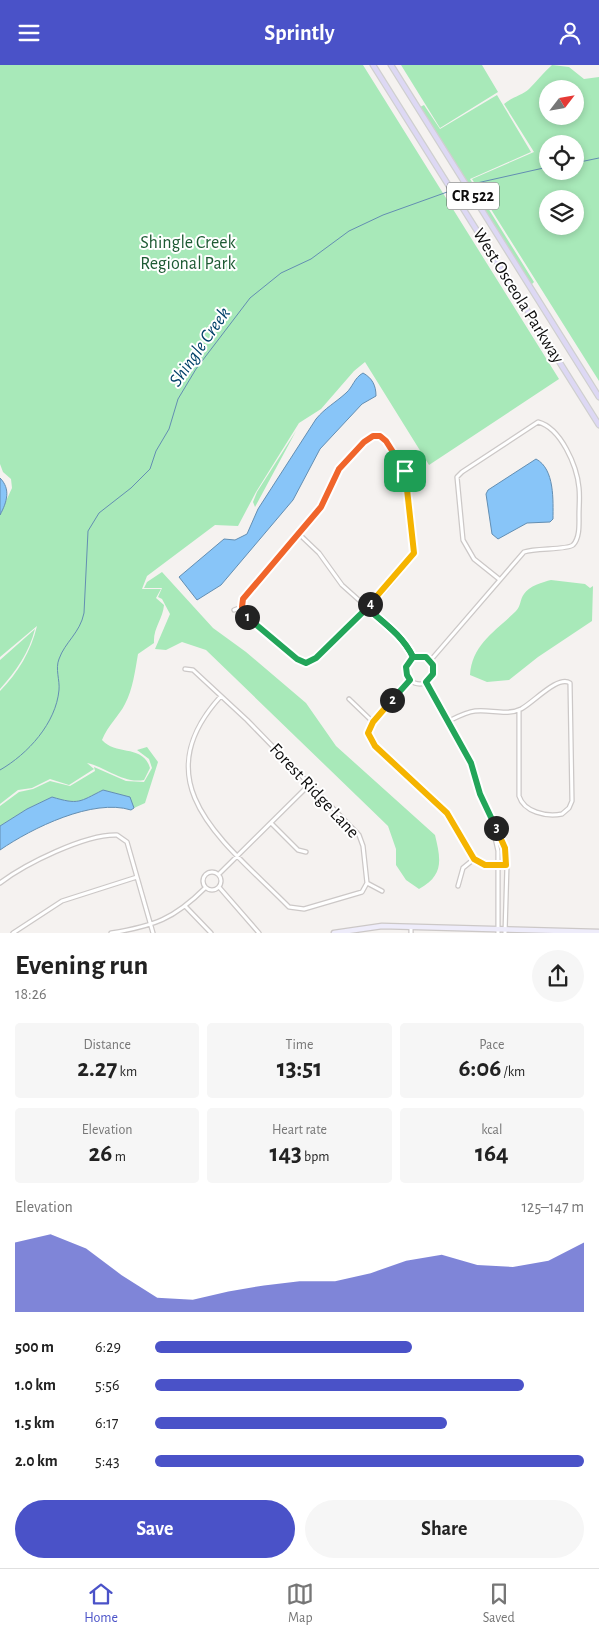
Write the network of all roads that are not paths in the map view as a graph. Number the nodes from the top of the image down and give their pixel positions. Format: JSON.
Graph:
{"nodes":[{"id":1,"x":373,"y":65,"type":"edge"},
{"id":2,"x":391,"y":65,"type":"edge"},
{"id":3,"x":599,"y":397,"type":"edge"},
{"id":4,"x":599,"y":425,"type":"edge"},
{"id":5,"x":299,"y":534,"type":"junction"},
{"id":6,"x":499,"y":579,"type":"junction"},
{"id":7,"x":242,"y":607,"type":"junction"},
{"id":8,"x":367,"y":608,"type":"junction"},
{"id":9,"x":234,"y":610,"type":"dead end"},
{"id":10,"x":413,"y":657,"type":"junction"},
{"id":11,"x":430,"y":661,"type":"junction"},
{"id":12,"x":185,"y":669,"type":"dead end"},
{"id":13,"x":410,"y":680,"type":"junction"},
{"id":14,"x":426,"y":682,"type":"junction"},
{"id":15,"x":221,"y":696,"type":"junction"},
{"id":16,"x":349,"y":699,"type":"dead end"},
{"id":17,"x":519,"y":710,"type":"junction"},
{"id":18,"x":449,"y":721,"type":"junction"},
{"id":19,"x":373,"y":722,"type":"junction"},
{"id":20,"x":310,"y":784,"type":"junction"},
{"id":21,"x":489,"y":814,"type":"junction"},
{"id":22,"x":271,"y":823,"type":"junction"},
{"id":23,"x":306,"y":853,"type":"dead end"},
{"id":24,"x":238,"y":856,"type":"junction"},
{"id":25,"x":474,"y":859,"type":"junction"},
{"id":26,"x":499,"y":865,"type":"junction"},
{"id":27,"x":506,"y":865,"type":"junction"},
{"id":28,"x":219,"y":875,"type":"junction"},
{"id":29,"x":137,"y":877,"type":"junction"},
{"id":30,"x":0,"y":883,"type":"edge"},
{"id":31,"x":367,"y":883,"type":"junction"},
{"id":32,"x":458,"y":886,"type":"dead end"},
{"id":33,"x":220,"y":887,"type":"junction"},
{"id":34,"x":205,"y":888,"type":"junction"},
{"id":35,"x":382,"y":891,"type":"dead end"},
{"id":36,"x":186,"y":907,"type":"junction"},
{"id":37,"x":151,"y":925,"type":"junction"},
{"id":38,"x":411,"y":927,"type":"junction"},
{"id":39,"x":417,"y":927,"type":"junction"},
{"id":40,"x":498,"y":931,"type":"edge"},
{"id":41,"x":505,"y":931,"type":"edge"},
{"id":42,"x":599,"y":932,"type":"edge"},
{"id":43,"x":13,"y":933,"type":"edge"},
{"id":44,"x":111,"y":933,"type":"edge"},
{"id":45,"x":153,"y":933,"type":"edge"},
{"id":46,"x":211,"y":933,"type":"edge"},
{"id":47,"x":259,"y":933,"type":"edge"},
{"id":48,"x":334,"y":933,"type":"edge"},
{"id":49,"x":411,"y":933,"type":"edge"},
{"id":50,"x":417,"y":933,"type":"edge"}],
"edges":[{"from":1,"to":4,"type":"main road","name":"West Osceola Parkway","number":"CR 522"},
{"from":2,"to":3,"type":"main road","name":"West Osceola Parkway","number":"CR 522"},
{"from":5,"to":7,"type":"street"},
{"from":5,"to":8,"type":"street"},
{"from":5,"to":8,"type":"street"},
{"from":6,"to":6,"type":"street"},
{"from":6,"to":11,"type":"street"},
{"from":7,"to":8,"type":"street"},
{"from":7,"to":9,"type":"street"},
{"from":8,"to":10,"type":"street"},
{"from":10,"to":11,"type":"street"},
{"from":10,"to":13,"type":"street"},
{"from":11,"to":14,"type":"street"},
{"from":12,"to":15,"type":"street","name":"Forest Ridge Lane"},
{"from":13,"to":14,"type":"street"},
{"from":13,"to":19,"type":"street"},
{"from":14,"to":18,"type":"street"},
{"from":15,"to":20,"type":"street","name":"Forest Ridge Lane"},
{"from":15,"to":24,"type":"street"},
{"from":16,"to":19,"type":"street"},
{"from":17,"to":17,"type":"street"},
{"from":17,"to":18,"type":"street"},
{"from":18,"to":21,"type":"street"},
{"from":19,"to":25,"type":"street"},
{"from":20,"to":22,"type":"street"},
{"from":20,"to":31,"type":"street","name":"Forest Ridge Lane"},
{"from":21,"to":26,"type":"street"},
{"from":21,"to":27,"type":"street"},
{"from":22,"to":23,"type":"street"},
{"from":22,"to":24,"type":"street"},
{"from":24,"to":28,"type":"street"},
{"from":24,"to":31,"type":"street"},
{"from":25,"to":26,"type":"street"},
{"from":25,"to":32,"type":"street"},
{"from":26,"to":27,"type":"street"},
{"from":26,"to":40,"type":"street"},
{"from":27,"to":41,"type":"street"},
{"from":28,"to":33,"type":"street"},
{"from":28,"to":34,"type":"street"},
{"from":29,"to":30,"type":"street"},
{"from":29,"to":37,"type":"street"},
{"from":29,"to":43,"type":"street"},
{"from":31,"to":35,"type":"street"},
{"from":33,"to":34,"type":"street"},
{"from":33,"to":47,"type":"street"},
{"from":34,"to":36,"type":"street"},
{"from":36,"to":37,"type":"street"},
{"from":36,"to":46,"type":"street"},
{"from":37,"to":44,"type":"street"},
{"from":37,"to":45,"type":"street"},
{"from":38,"to":39,"type":"street"},
{"from":38,"to":48,"type":"street"},
{"from":38,"to":49,"type":"street"},
{"from":39,"to":40,"type":"street"},
{"from":39,"to":50,"type":"street"},
{"from":40,"to":41,"type":"street"},
{"from":41,"to":42,"type":"street"}]}
